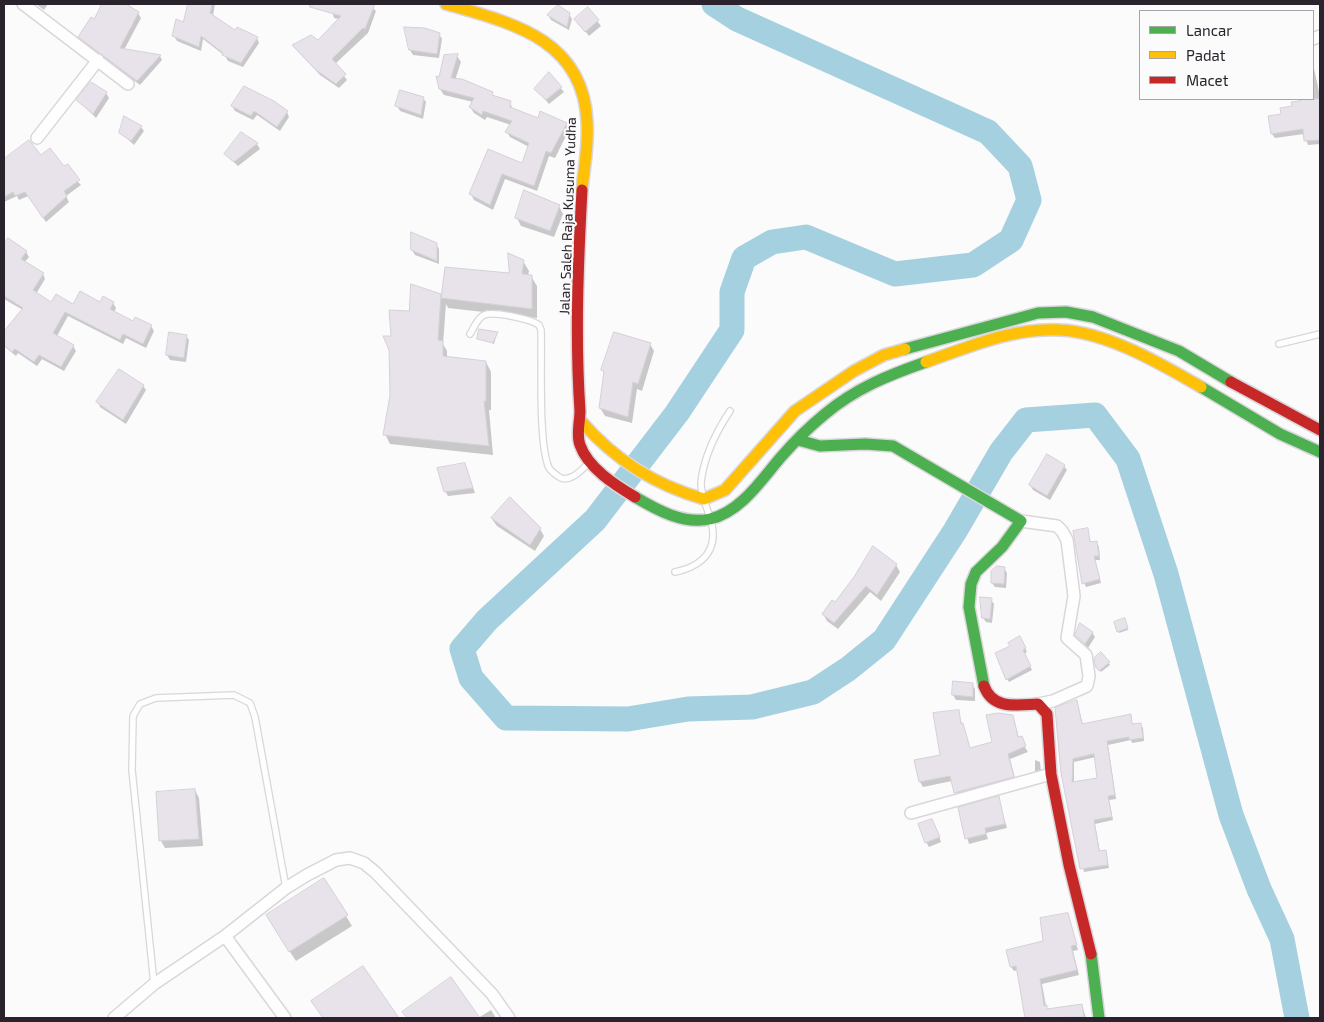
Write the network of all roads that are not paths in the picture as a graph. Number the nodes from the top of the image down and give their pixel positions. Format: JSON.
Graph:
{"nodes":[{"id":1,"x":23,"y":4,"type":"edge"},
{"id":2,"x":446,"y":4,"type":"edge"},
{"id":3,"x":98,"y":60,"type":"junction"},
{"id":4,"x":128,"y":84,"type":"dead end"},
{"id":5,"x":37,"y":138,"type":"dead end"},
{"id":6,"x":470,"y":334,"type":"dead end"},
{"id":7,"x":1320,"y":334,"type":"edge"},
{"id":8,"x":1279,"y":344,"type":"dead end"},
{"id":9,"x":730,"y":411,"type":"dead end"},
{"id":10,"x":581,"y":421,"type":"junction"},
{"id":11,"x":1320,"y":430,"type":"edge"},
{"id":12,"x":798,"y":440,"type":"junction"},
{"id":13,"x":1320,"y":452,"type":"edge"},
{"id":14,"x":591,"y":461,"type":"junction"},
{"id":15,"x":704,"y":499,"type":"junction"},
{"id":16,"x":709,"y":519,"type":"junction"},
{"id":17,"x":1021,"y":521,"type":"junction"},
{"id":18,"x":676,"y":572,"type":"dead end"},
{"id":19,"x":1038,"y":704,"type":"junction"},
{"id":20,"x":1051,"y":774,"type":"junction"},
{"id":21,"x":911,"y":813,"type":"dead end"},
{"id":22,"x":286,"y":888,"type":"junction"},
{"id":23,"x":225,"y":936,"type":"junction"},
{"id":24,"x":154,"y":984,"type":"junction"},
{"id":25,"x":114,"y":1018,"type":"edge"},
{"id":26,"x":285,"y":1018,"type":"edge"},
{"id":27,"x":509,"y":1018,"type":"edge"},
{"id":28,"x":1100,"y":1018,"type":"edge"}],
"edges":[{"from":1,"to":3,"type":"street"},
{"from":2,"to":10,"type":"street","name":"Jalan Saleh Raja Kusuma Yudha"},
{"from":3,"to":4,"type":"street"},
{"from":3,"to":5,"type":"street"},
{"from":6,"to":14,"type":"lane"},
{"from":7,"to":8,"type":"lane"},
{"from":9,"to":15,"type":"lane"},
{"from":10,"to":14,"type":"street","name":"Jalan Saleh Raja Kusuma Yudha"},
{"from":10,"to":15,"type":"street"},
{"from":11,"to":15,"type":"street"},
{"from":12,"to":13,"type":"street","name":"Jalan Saleh Raja Kusuma Yudha"},
{"from":12,"to":16,"type":"street","name":"Jalan Saleh Raja Kusuma Yudha"},
{"from":12,"to":17,"type":"street"},
{"from":14,"to":16,"type":"street","name":"Jalan Saleh Raja Kusuma Yudha"},
{"from":15,"to":16,"type":"lane"},
{"from":16,"to":18,"type":"lane"},
{"from":17,"to":19,"type":"street"},
{"from":17,"to":19,"type":"street"},
{"from":19,"to":20,"type":"street"},
{"from":20,"to":21,"type":"street"},
{"from":20,"to":28,"type":"street"},
{"from":22,"to":23,"type":"street"},
{"from":22,"to":24,"type":"lane"},
{"from":22,"to":27,"type":"street"},
{"from":23,"to":24,"type":"street"},
{"from":23,"to":26,"type":"street"},
{"from":24,"to":25,"type":"street"}]}
